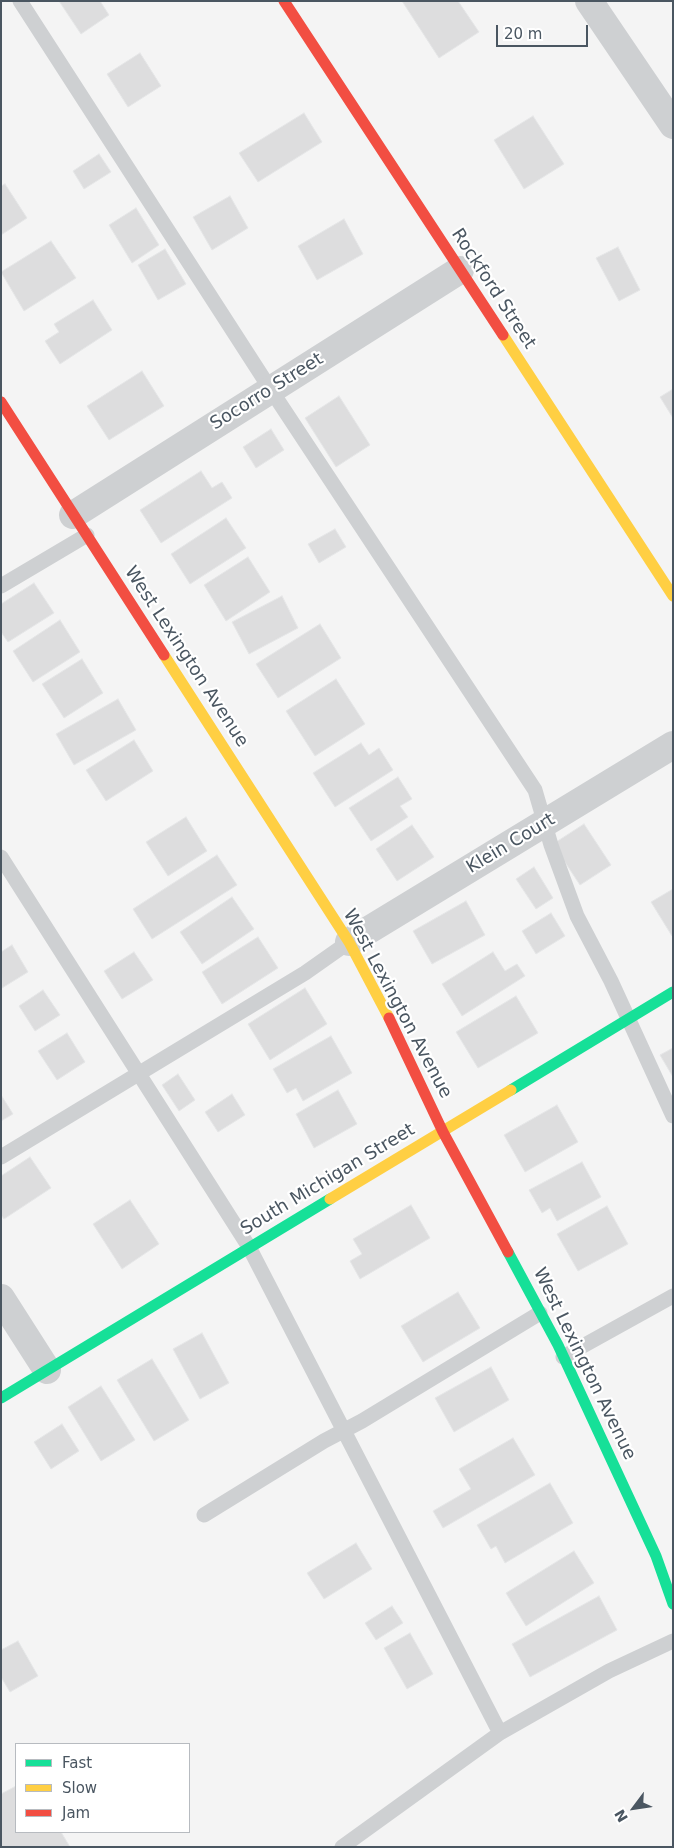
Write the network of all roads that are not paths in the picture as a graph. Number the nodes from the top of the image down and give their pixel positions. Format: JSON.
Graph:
{"nodes":[{"id":1,"x":20,"y":1,"type":"edge"},
{"id":2,"x":284,"y":1,"type":"edge"},
{"id":3,"x":589,"y":1,"type":"edge"},
{"id":4,"x":673,"y":125,"type":"edge"},
{"id":5,"x":460,"y":270,"type":"junction"},
{"id":6,"x":271,"y":390,"type":"junction"},
{"id":7,"x":1,"y":402,"type":"edge"},
{"id":8,"x":80,"y":525,"type":"junction"},
{"id":9,"x":1,"y":586,"type":"edge"},
{"id":10,"x":673,"y":596,"type":"edge"},
{"id":11,"x":673,"y":745,"type":"edge"},
{"id":12,"x":544,"y":824,"type":"junction"},
{"id":13,"x":1,"y":857,"type":"edge"},
{"id":14,"x":349,"y":942,"type":"junction"},
{"id":15,"x":673,"y":992,"type":"edge"},
{"id":16,"x":628,"y":1020,"type":"junction"},
{"id":17,"x":139,"y":1074,"type":"junction"},
{"id":18,"x":673,"y":1116,"type":"edge"},
{"id":19,"x":443,"y":1132,"type":"junction"},
{"id":20,"x":1,"y":1157,"type":"edge"},
{"id":21,"x":249,"y":1247,"type":"junction"},
{"id":22,"x":673,"y":1296,"type":"edge"},
{"id":23,"x":1,"y":1298,"type":"edge"},
{"id":24,"x":540,"y":1314,"type":"junction"},
{"id":25,"x":563,"y":1357,"type":"junction"},
{"id":26,"x":47,"y":1370,"type":"junction"},
{"id":27,"x":1,"y":1398,"type":"edge"},
{"id":28,"x":344,"y":1430,"type":"junction"},
{"id":29,"x":204,"y":1515,"type":"dead end"},
{"id":30,"x":673,"y":1604,"type":"edge"},
{"id":31,"x":673,"y":1641,"type":"edge"},
{"id":32,"x":500,"y":1733,"type":"junction"},
{"id":33,"x":342,"y":1847,"type":"edge"}],
"edges":[{"from":1,"to":6,"type":"lane"},
{"from":2,"to":5,"type":"street","name":"Rockford Street"},
{"from":3,"to":4,"type":"street"},
{"from":5,"to":6,"type":"street","name":"Socorro Street"},
{"from":5,"to":10,"type":"street","name":"Rockford Street"},
{"from":6,"to":8,"type":"street","name":"Socorro Street"},
{"from":6,"to":12,"type":"lane"},
{"from":7,"to":8,"type":"street","name":"West Lexington Avenue"},
{"from":8,"to":9,"type":"lane"},
{"from":8,"to":14,"type":"street","name":"West Lexington Avenue"},
{"from":11,"to":12,"type":"street","name":"Klein Court"},
{"from":12,"to":14,"type":"street","name":"Klein Court"},
{"from":12,"to":16,"type":"lane"},
{"from":13,"to":17,"type":"lane"},
{"from":14,"to":17,"type":"lane"},
{"from":14,"to":19,"type":"street","name":"West Lexington Avenue"},
{"from":15,"to":16,"type":"street","name":"South Michigan Street"},
{"from":16,"to":18,"type":"lane"},
{"from":16,"to":19,"type":"street","name":"South Michigan Street"},
{"from":17,"to":20,"type":"lane"},
{"from":17,"to":21,"type":"lane"},
{"from":19,"to":21,"type":"street","name":"South Michigan Street"},
{"from":19,"to":24,"type":"street","name":"West Lexington Avenue"},
{"from":21,"to":26,"type":"street","name":"South Michigan Street"},
{"from":21,"to":28,"type":"lane"},
{"from":22,"to":25,"type":"lane"},
{"from":23,"to":26,"type":"street"},
{"from":24,"to":25,"type":"street","name":"West Lexington Avenue"},
{"from":24,"to":28,"type":"lane"},
{"from":25,"to":30,"type":"street","name":"West Lexington Avenue"},
{"from":26,"to":27,"type":"street","name":"South Michigan Street"},
{"from":28,"to":29,"type":"lane"},
{"from":28,"to":32,"type":"lane"},
{"from":31,"to":32,"type":"lane"},
{"from":32,"to":33,"type":"lane"}]}
